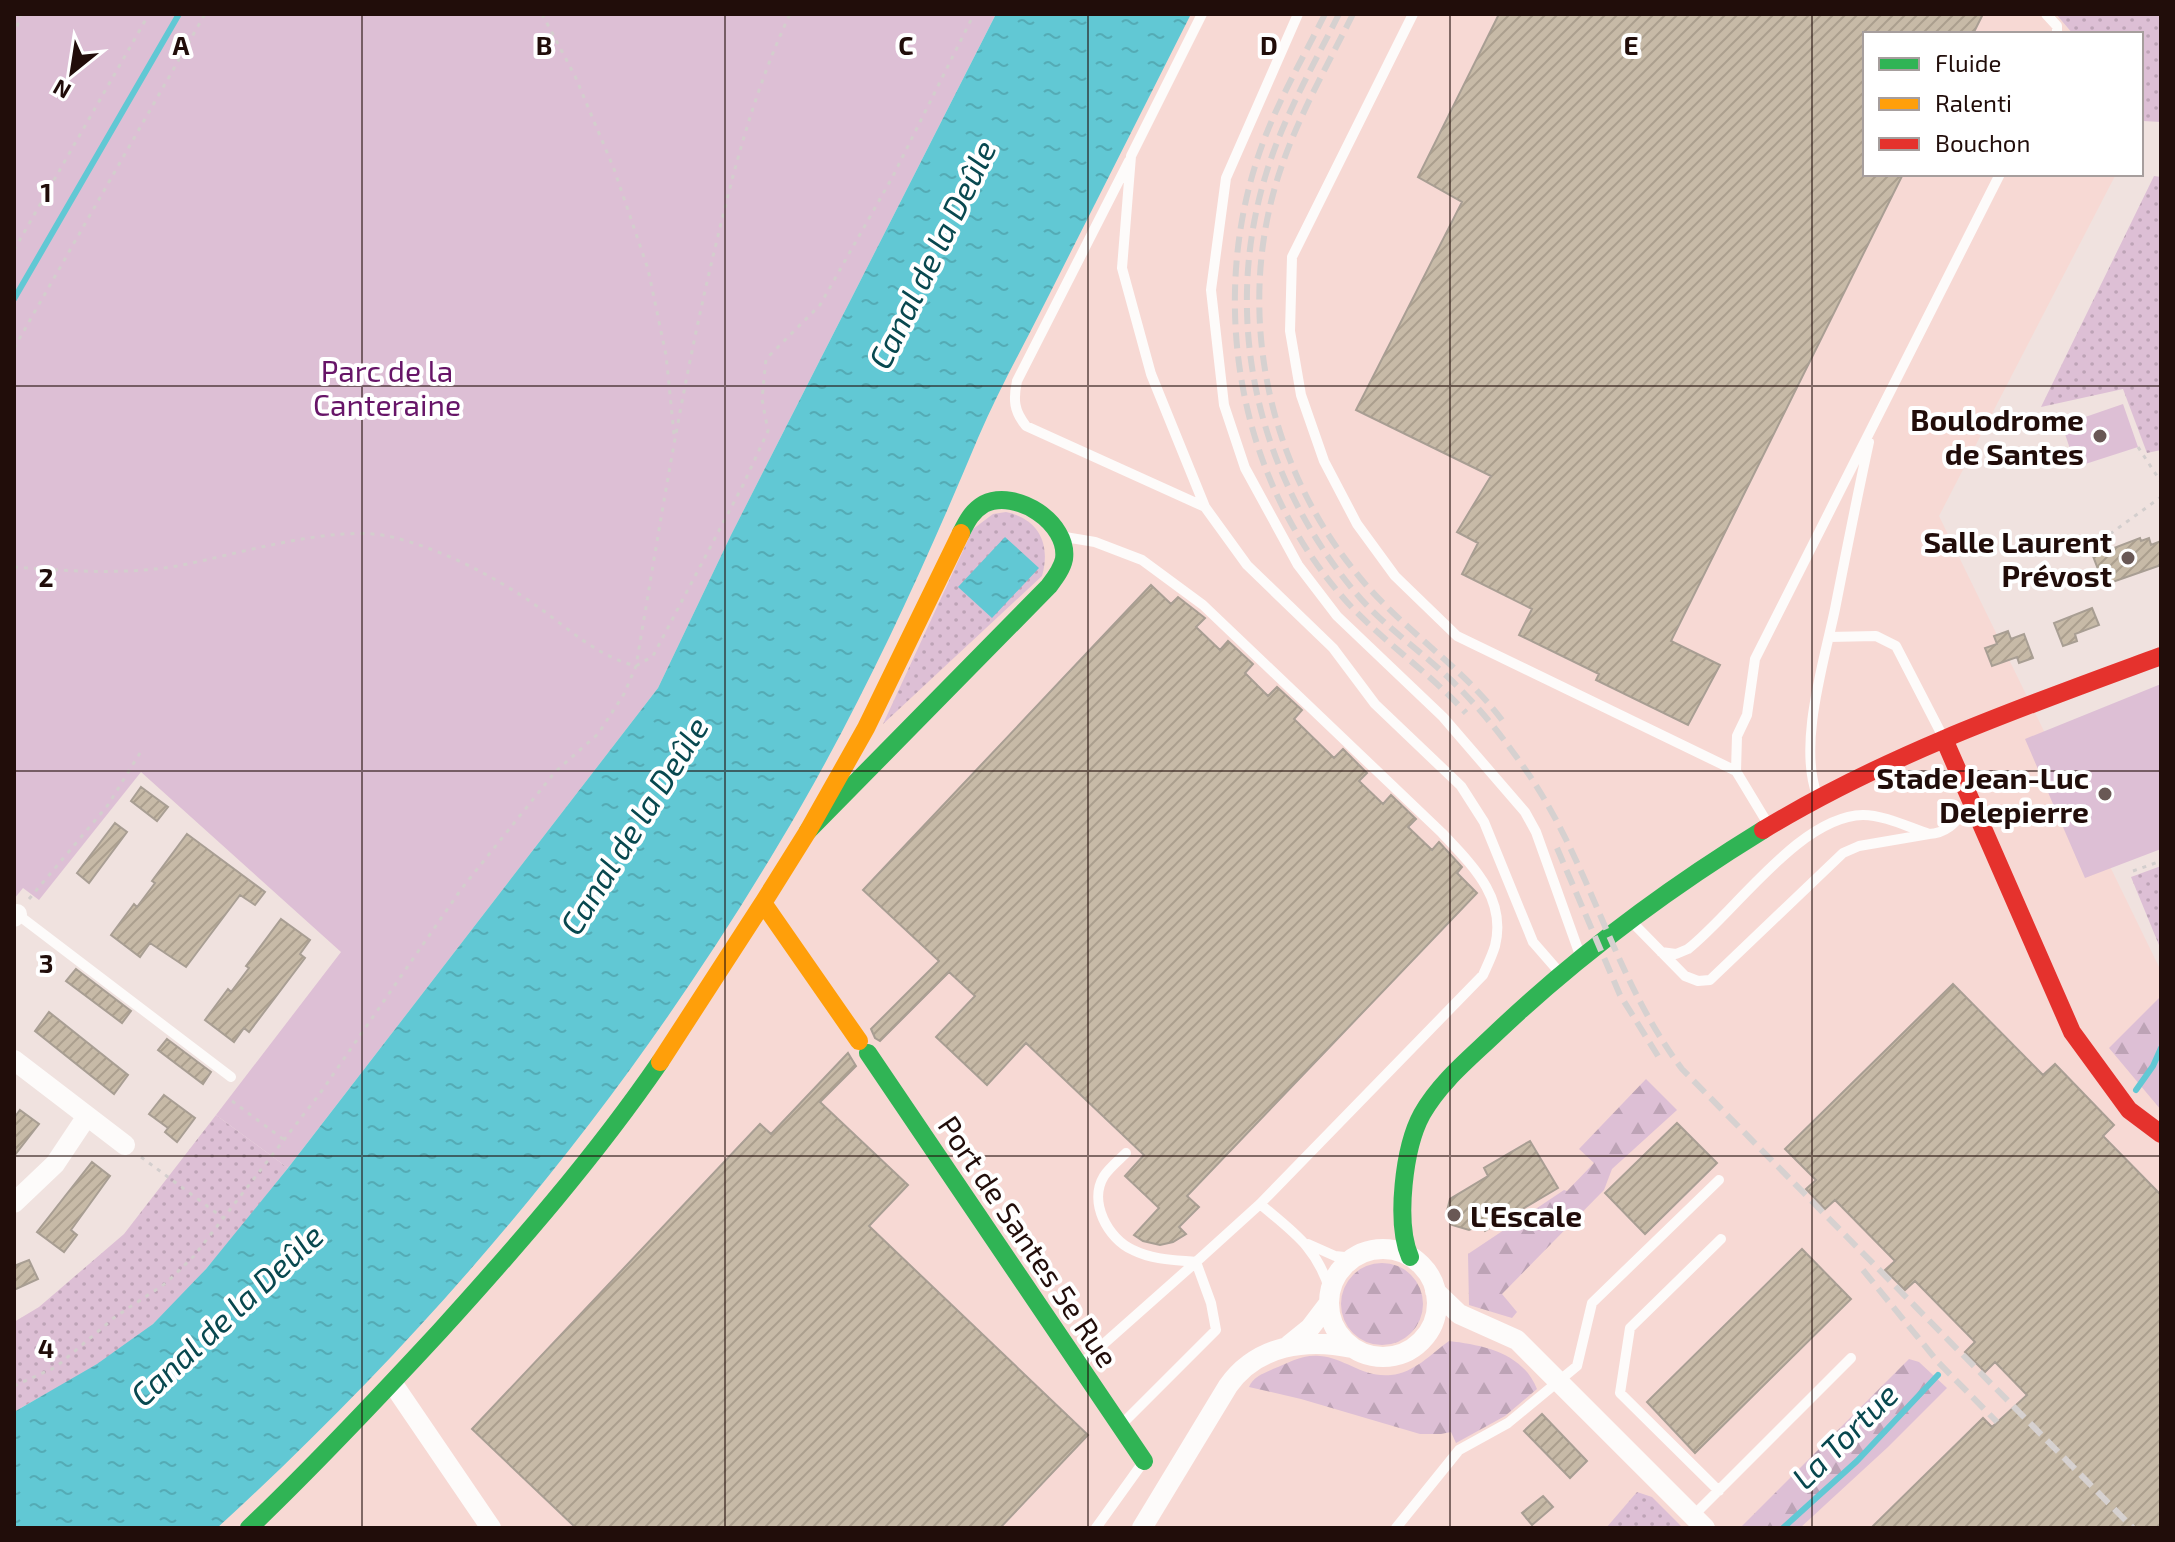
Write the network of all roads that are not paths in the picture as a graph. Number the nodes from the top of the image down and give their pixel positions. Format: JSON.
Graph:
{"nodes":[{"id":1,"x":1202,"y":14,"type":"edge"},
{"id":2,"x":1298,"y":14,"type":"edge"},
{"id":3,"x":1413,"y":14,"type":"edge"},
{"id":4,"x":2046,"y":14,"type":"edge"},
{"id":5,"x":2057,"y":32,"type":"edge"},
{"id":6,"x":1131,"y":156,"type":"junction"},
{"id":7,"x":1999,"y":176,"type":"edge"},
{"id":8,"x":1871,"y":428,"type":"junction"},
{"id":9,"x":1205,"y":507,"type":"junction"},
{"id":10,"x":1061,"y":536,"type":"junction"},
{"id":11,"x":1829,"y":637,"type":"junction"},
{"id":12,"x":2161,"y":656,"type":"edge"},
{"id":13,"x":1944,"y":739,"type":"junction"},
{"id":14,"x":1736,"y":771,"type":"junction"},
{"id":15,"x":1818,"y":798,"type":"junction"},
{"id":16,"x":1972,"y":803,"type":"junction"},
{"id":17,"x":1770,"y":826,"type":"junction"},
{"id":18,"x":808,"y":831,"type":"junction"},
{"id":19,"x":1929,"y":834,"type":"junction"},
{"id":20,"x":763,"y":903,"type":"junction"},
{"id":21,"x":15,"y":916,"type":"edge"},
{"id":22,"x":1629,"y":920,"type":"junction"},
{"id":23,"x":1661,"y":952,"type":"junction"},
{"id":24,"x":1581,"y":956,"type":"junction"},
{"id":25,"x":1560,"y":973,"type":"junction"},
{"id":26,"x":14,"y":1060,"type":"edge"},
{"id":27,"x":231,"y":1077,"type":"dead end"},
{"id":28,"x":87,"y":1116,"type":"junction"},
{"id":29,"x":2161,"y":1134,"type":"edge"},
{"id":30,"x":125,"y":1145,"type":"road end"},
{"id":31,"x":1126,"y":1153,"type":"dead end"},
{"id":32,"x":1719,"y":1180,"type":"dead end"},
{"id":33,"x":1404,"y":1198,"type":"junction"},
{"id":34,"x":14,"y":1203,"type":"edge"},
{"id":35,"x":1260,"y":1204,"type":"junction"},
{"id":36,"x":1721,"y":1239,"type":"dead end"},
{"id":37,"x":1303,"y":1241,"type":"junction"},
{"id":38,"x":1364,"y":1254,"type":"junction"},
{"id":39,"x":1410,"y":1257,"type":"junction"},
{"id":40,"x":1196,"y":1262,"type":"junction"},
{"id":41,"x":1435,"y":1291,"type":"junction"},
{"id":42,"x":1330,"y":1297,"type":"junction"},
{"id":43,"x":1479,"y":1325,"type":"junction"},
{"id":44,"x":1424,"y":1337,"type":"junction"},
{"id":45,"x":1289,"y":1345,"type":"junction"},
{"id":46,"x":1352,"y":1348,"type":"junction"},
{"id":47,"x":1851,"y":1358,"type":"dead end"},
{"id":48,"x":1079,"y":1365,"type":"junction"},
{"id":49,"x":1559,"y":1382,"type":"junction"},
{"id":50,"x":393,"y":1384,"type":"junction"},
{"id":51,"x":1120,"y":1425,"type":"junction"},
{"id":52,"x":1144,"y":1461,"type":"joint"},
{"id":53,"x":1719,"y":1491,"type":"junction"},
{"id":54,"x":1699,"y":1522,"type":"edge"},
{"id":55,"x":249,"y":1528,"type":"edge"},
{"id":56,"x":491,"y":1528,"type":"edge"},
{"id":57,"x":1096,"y":1528,"type":"edge"},
{"id":58,"x":1142,"y":1528,"type":"edge"},
{"id":59,"x":1396,"y":1528,"type":"edge"}],
"edges":[{"from":1,"to":6,"type":"lane"},
{"from":2,"to":24,"type":"lane"},
{"from":3,"to":14,"type":"lane"},
{"from":4,"to":5,"type":"lane"},
{"from":6,"to":9,"type":"lane"},
{"from":6,"to":9,"type":"lane"},
{"from":7,"to":8,"type":"lane"},
{"from":8,"to":11,"type":"lane"},
{"from":8,"to":14,"type":"lane"},
{"from":9,"to":25,"type":"lane"},
{"from":10,"to":18,"type":"street"},
{"from":10,"to":18,"type":"street"},
{"from":10,"to":35,"type":"lane"},
{"from":11,"to":13,"type":"lane"},
{"from":11,"to":15,"type":"lane"},
{"from":12,"to":13,"type":"street"},
{"from":13,"to":15,"type":"street"},
{"from":13,"to":16,"type":"street"},
{"from":14,"to":17,"type":"lane"},
{"from":15,"to":17,"type":"street"},
{"from":16,"to":19,"type":"lane"},
{"from":16,"to":29,"type":"street"},
{"from":17,"to":22,"type":"street"},
{"from":18,"to":20,"type":"street"},
{"from":19,"to":23,"type":"lane"},
{"from":19,"to":23,"type":"lane"},
{"from":20,"to":48,"type":"street","name":"Port de Santes 5e Rue"},
{"from":20,"to":50,"type":"street"},
{"from":21,"to":27,"type":"lane"},
{"from":22,"to":23,"type":"lane"},
{"from":22,"to":24,"type":"street"},
{"from":24,"to":25,"type":"street"},
{"from":25,"to":33,"type":"street"},
{"from":26,"to":28,"type":"street"},
{"from":28,"to":30,"type":"street"},
{"from":28,"to":34,"type":"street"},
{"from":31,"to":40,"type":"lane"},
{"from":32,"to":49,"type":"lane"},
{"from":33,"to":38,"type":"street"},
{"from":33,"to":39,"type":"street"},
{"from":35,"to":37,"type":"lane"},
{"from":35,"to":40,"type":"lane"},
{"from":36,"to":53,"type":"lane"},
{"from":37,"to":38,"type":"lane"},
{"from":37,"to":42,"type":"lane"},
{"from":38,"to":39,"type":"street"},
{"from":38,"to":42,"type":"street"},
{"from":39,"to":41,"type":"street"},
{"from":40,"to":48,"type":"lane"},
{"from":40,"to":51,"type":"lane"},
{"from":41,"to":43,"type":"street"},
{"from":41,"to":44,"type":"street"},
{"from":42,"to":45,"type":"street"},
{"from":42,"to":46,"type":"street"},
{"from":43,"to":44,"type":"street"},
{"from":43,"to":49,"type":"street"},
{"from":44,"to":46,"type":"street"},
{"from":45,"to":46,"type":"street"},
{"from":45,"to":58,"type":"street"},
{"from":47,"to":53,"type":"lane"},
{"from":48,"to":51,"type":"street","name":"Port de Santes 5e Rue"},
{"from":49,"to":54,"type":"street"},
{"from":49,"to":59,"type":"lane"},
{"from":50,"to":55,"type":"street"},
{"from":50,"to":56,"type":"street"},
{"from":51,"to":52,"type":"street","name":"Port de Santes 5e Rue"},
{"from":52,"to":57,"type":"lane"},
{"from":53,"to":54,"type":"lane"}]}
